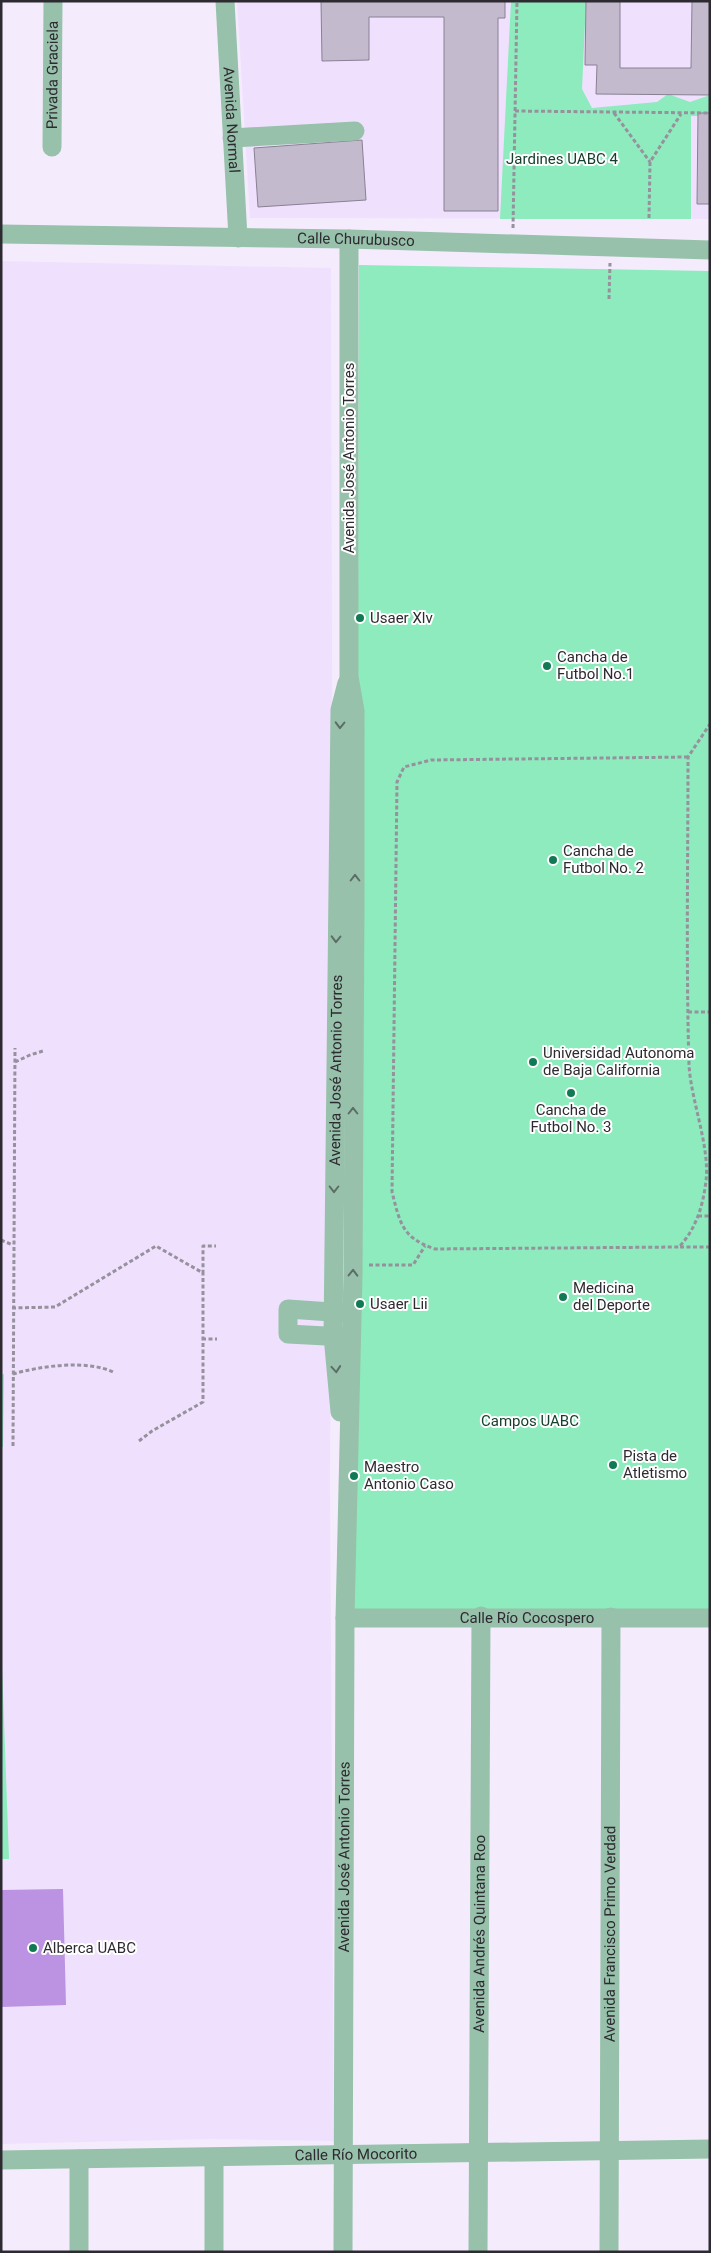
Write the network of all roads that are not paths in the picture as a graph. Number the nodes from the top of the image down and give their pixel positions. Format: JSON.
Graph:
{"nodes":[{"id":1,"x":53,"y":1,"type":"edge"},
{"id":2,"x":225,"y":1,"type":"edge"},
{"id":3,"x":355,"y":131,"type":"dead end"},
{"id":4,"x":232,"y":138,"type":"junction"},
{"id":5,"x":52,"y":147,"type":"dead end"},
{"id":6,"x":1,"y":234,"type":"edge"},
{"id":7,"x":238,"y":238,"type":"junction"},
{"id":8,"x":350,"y":239,"type":"junction"},
{"id":9,"x":710,"y":250,"type":"edge"},
{"id":10,"x":349,"y":677,"type":"junction"},
{"id":11,"x":355,"y":902,"type":"junction"},
{"id":12,"x":336,"y":904,"type":"junction"},
{"id":13,"x":353,"y":1088,"type":"junction"},
{"id":14,"x":334,"y":1089,"type":"junction"},
{"id":15,"x":333,"y":1312,"type":"junction"},
{"id":16,"x":352,"y":1313,"type":"junction"},
{"id":17,"x":333,"y":1336,"type":"junction"},
{"id":18,"x":352,"y":1337,"type":"junction"},
{"id":19,"x":349,"y":1462,"type":"junction"},
{"id":20,"x":481,"y":1616,"type":"junction"},
{"id":21,"x":611,"y":1617,"type":"junction"},
{"id":22,"x":345,"y":1618,"type":"junction"},
{"id":23,"x":710,"y":1618,"type":"edge"},
{"id":24,"x":610,"y":2150,"type":"junction"},
{"id":25,"x":710,"y":2150,"type":"edge"},
{"id":26,"x":477,"y":2153,"type":"junction"},
{"id":27,"x":344,"y":2155,"type":"junction"},
{"id":28,"x":214,"y":2158,"type":"junction"},
{"id":29,"x":79,"y":2159,"type":"junction"},
{"id":30,"x":1,"y":2160,"type":"edge"},
{"id":31,"x":79,"y":2252,"type":"edge"},
{"id":32,"x":214,"y":2252,"type":"edge"},
{"id":33,"x":343,"y":2252,"type":"edge"},
{"id":34,"x":478,"y":2252,"type":"edge"},
{"id":35,"x":609,"y":2252,"type":"edge"}],
"edges":[{"from":1,"to":5,"type":"street","name":"Privada Graciela"},
{"from":2,"to":4,"type":"street","name":"Avenida Normal"},
{"from":3,"to":4,"type":"street"},
{"from":4,"to":7,"type":"street","name":"Avenida Normal"},
{"from":6,"to":7,"type":"street","name":"Calle Churubusco"},
{"from":7,"to":8,"type":"street","name":"Calle Churubusco"},
{"from":8,"to":9,"type":"street","name":"Calle Churubusco"},
{"from":8,"to":10,"type":"street","name":"Avenida José Antonio Torres"},
{"from":11,"to":10,"type":"street","name":"Avenida José Antonio Torres","one_way":true},
{"from":10,"to":12,"type":"street","name":"Avenida José Antonio Torres","one_way":true},
{"from":11,"to":12,"type":"street"},
{"from":11,"to":13,"type":"street","name":"Avenida José Antonio Torres"},
{"from":12,"to":14,"type":"street","name":"Avenida José Antonio Torres","one_way":true},
{"from":13,"to":14,"type":"street"},
{"from":16,"to":13,"type":"street","name":"Avenida José Antonio Torres","one_way":true},
{"from":14,"to":15,"type":"street","name":"Avenida José Antonio Torres","one_way":true},
{"from":15,"to":16,"type":"street"},
{"from":15,"to":17,"type":"street","name":"Avenida José Antonio Torres"},
{"from":15,"to":17,"type":"street"},
{"from":16,"to":18,"type":"street","name":"Avenida José Antonio Torres"},
{"from":17,"to":18,"type":"street"},
{"from":17,"to":19,"type":"street","name":"Avenida José Antonio Torres","one_way":true},
{"from":18,"to":19,"type":"street","name":"Avenida José Antonio Torres"},
{"from":19,"to":22,"type":"street","name":"Avenida José Antonio Torres"},
{"from":20,"to":21,"type":"street","name":"Calle Río Cocospero"},
{"from":20,"to":22,"type":"street","name":"Calle Río Cocospero"},
{"from":20,"to":26,"type":"street","name":"Avenida Andrés Quintana Roo"},
{"from":21,"to":23,"type":"street","name":"Calle Río Cocospero"},
{"from":21,"to":24,"type":"street","name":"Avenida Francisco Primo Verdad"},
{"from":22,"to":27,"type":"street","name":"Avenida José Antonio Torres"},
{"from":24,"to":25,"type":"street","name":"Calle Río Mocorito"},
{"from":24,"to":26,"type":"street","name":"Calle Río Mocorito"},
{"from":24,"to":35,"type":"street","name":"Avenida Francisco Primo Verdad"},
{"from":26,"to":27,"type":"street","name":"Calle Río Mocorito"},
{"from":26,"to":34,"type":"street","name":"Avenida Andrés Quintana Roo"},
{"from":27,"to":28,"type":"street","name":"Calle Río Mocorito"},
{"from":27,"to":33,"type":"street","name":"Avenida José Antonio Torres"},
{"from":28,"to":29,"type":"street","name":"Calle Río Mocorito"},
{"from":28,"to":32,"type":"street"},
{"from":29,"to":30,"type":"street","name":"Calle Río Mocorito"},
{"from":29,"to":31,"type":"street"}]}
